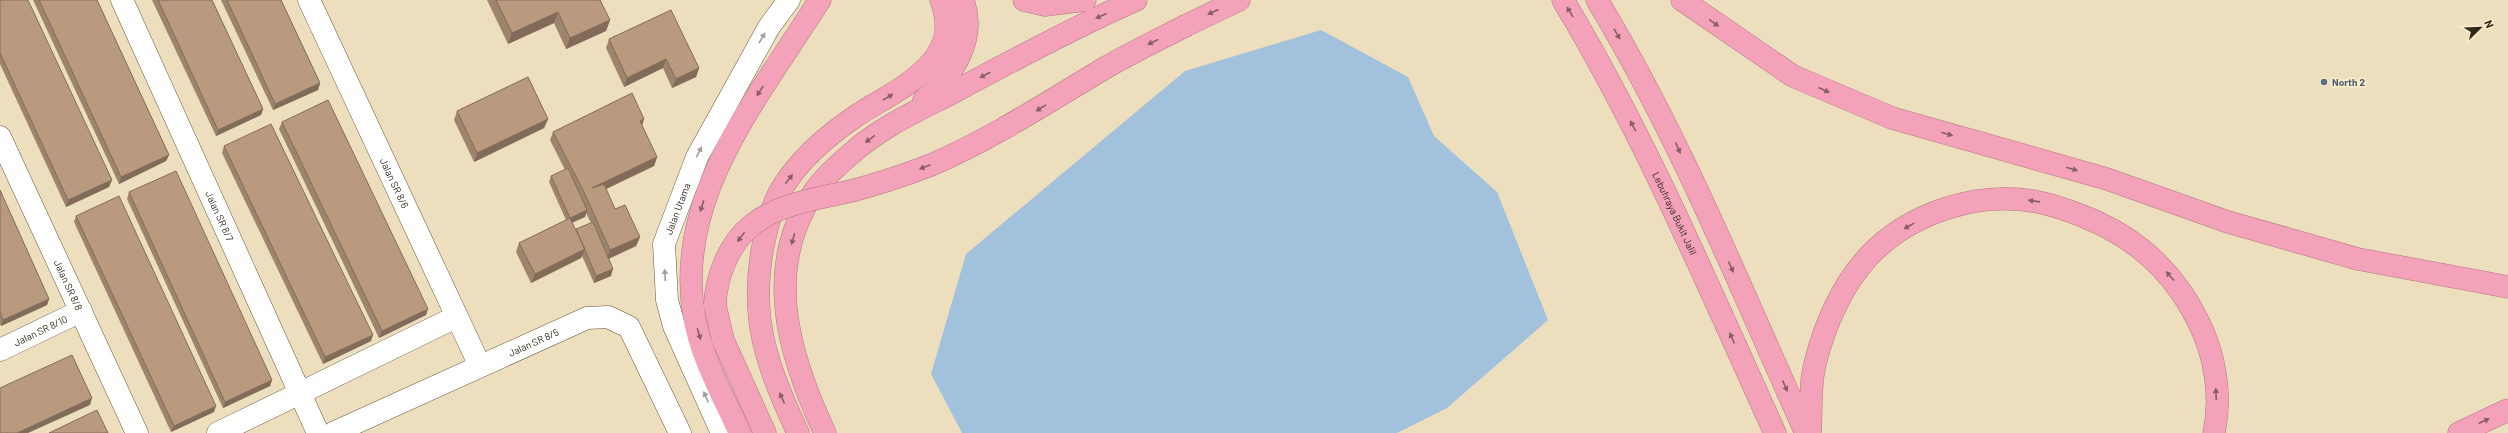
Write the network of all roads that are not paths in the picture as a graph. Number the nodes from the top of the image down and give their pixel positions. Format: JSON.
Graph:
{"nodes":[{"id":1,"x":122,"y":0,"type":"edge"},
{"id":2,"x":309,"y":0,"type":"edge"},
{"id":3,"x":789,"y":0,"type":"edge"},
{"id":4,"x":820,"y":0,"type":"edge"},
{"id":5,"x":941,"y":0,"type":"edge"},
{"id":6,"x":963,"y":0,"type":"edge"},
{"id":7,"x":1024,"y":0,"type":"edge"},
{"id":8,"x":1085,"y":0,"type":"edge"},
{"id":9,"x":1136,"y":0,"type":"edge"},
{"id":10,"x":1239,"y":0,"type":"edge"},
{"id":11,"x":1563,"y":0,"type":"edge"},
{"id":12,"x":1598,"y":0,"type":"edge"},
{"id":13,"x":1682,"y":0,"type":"edge"},
{"id":14,"x":903,"y":117,"type":"junction"},
{"id":15,"x":0,"y":137,"type":"edge"},
{"id":16,"x":2508,"y":287,"type":"edge"},
{"id":17,"x":81,"y":311,"type":"junction"},
{"id":18,"x":456,"y":317,"type":"junction"},
{"id":19,"x":0,"y":350,"type":"edge"},
{"id":20,"x":480,"y":366,"type":"junction"},
{"id":21,"x":300,"y":393,"type":"junction"},
{"id":22,"x":2508,"y":410,"type":"edge"},
{"id":23,"x":137,"y":433,"type":"edge"},
{"id":24,"x":218,"y":433,"type":"edge"},
{"id":25,"x":318,"y":433,"type":"edge"},
{"id":26,"x":333,"y":433,"type":"edge"},
{"id":27,"x":680,"y":433,"type":"edge"},
{"id":28,"x":722,"y":433,"type":"edge"},
{"id":29,"x":740,"y":433,"type":"edge"},
{"id":30,"x":765,"y":433,"type":"edge"},
{"id":31,"x":798,"y":433,"type":"edge"},
{"id":32,"x":825,"y":433,"type":"edge"},
{"id":33,"x":1775,"y":433,"type":"edge"},
{"id":34,"x":1806,"y":433,"type":"edge"},
{"id":35,"x":1810,"y":433,"type":"edge"},
{"id":36,"x":2214,"y":433,"type":"edge"},
{"id":37,"x":2459,"y":433,"type":"edge"}],
"edges":[{"from":1,"to":21,"type":"street","name":"Jalan SR 8/7"},
{"from":2,"to":18,"type":"street","name":"Jalan SR 8/6"},
{"from":28,"to":3,"type":"street","name":"Jalan Utama","one_way":true},
{"from":4,"to":29,"type":"highway","one_way":true},
{"from":31,"to":5,"type":"highway","one_way":true},
{"from":6,"to":14,"type":"highway"},
{"from":7,"to":8,"type":"highway"},
{"from":9,"to":14,"type":"highway","one_way":true},
{"from":10,"to":30,"type":"highway","one_way":true,"bridge":true},
{"from":33,"to":11,"type":"highway","name":"Lebuhraya Bukit Jalil","one_way":true},
{"from":12,"to":34,"type":"highway","one_way":true},
{"from":13,"to":16,"type":"highway","one_way":true},
{"from":14,"to":32,"type":"highway","one_way":true},
{"from":15,"to":17,"type":"street","name":"Jalan SR 8/8"},
{"from":17,"to":19,"type":"street","name":"Jalan SR 8/10"},
{"from":17,"to":23,"type":"street","name":"Jalan SR 8/8"},
{"from":18,"to":20,"type":"street","name":"Jalan SR 8/6"},
{"from":18,"to":21,"type":"street"},
{"from":20,"to":26,"type":"street","name":"Jalan SR 8/5"},
{"from":20,"to":27,"type":"street","name":"Jalan SR 8/5"},
{"from":21,"to":24,"type":"street"},
{"from":21,"to":25,"type":"street","name":"Jalan SR 8/7"},
{"from":37,"to":22,"type":"highway","one_way":true},
{"from":36,"to":35,"type":"highway","one_way":true}]}
